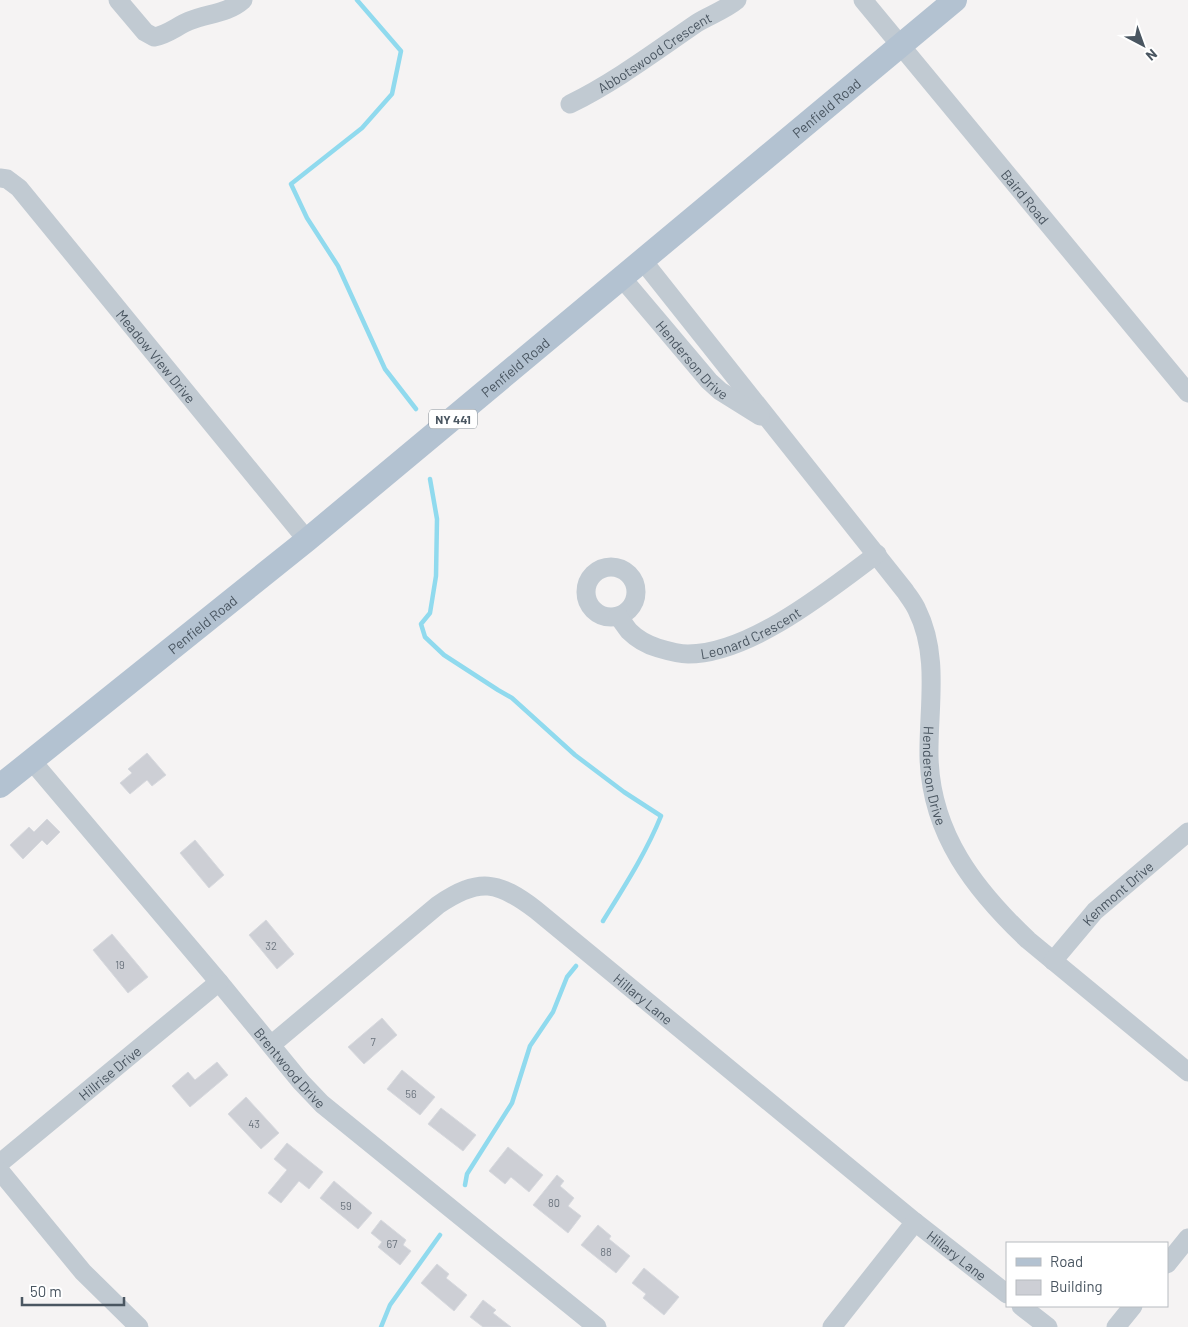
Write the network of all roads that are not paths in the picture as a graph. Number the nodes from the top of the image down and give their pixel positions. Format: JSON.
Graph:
{"nodes":[{"id":1,"x":118,"y":0,"type":"edge"},
{"id":2,"x":243,"y":0,"type":"edge"},
{"id":3,"x":737,"y":0,"type":"edge"},
{"id":4,"x":863,"y":0,"type":"edge"},
{"id":5,"x":955,"y":0,"type":"edge"},
{"id":6,"x":901,"y":44,"type":"junction"},
{"id":7,"x":570,"y":104,"type":"dead end"},
{"id":8,"x":0,"y":178,"type":"edge"},
{"id":9,"x":643,"y":261,"type":"junction"},
{"id":10,"x":622,"y":278,"type":"junction"},
{"id":11,"x":1188,"y":392,"type":"edge"},
{"id":12,"x":774,"y":425,"type":"junction"},
{"id":13,"x":307,"y":540,"type":"junction"},
{"id":14,"x":877,"y":554,"type":"junction"},
{"id":15,"x":618,"y":616,"type":"dead end"},
{"id":16,"x":32,"y":761,"type":"junction"},
{"id":17,"x":0,"y":786,"type":"edge"},
{"id":18,"x":1188,"y":832,"type":"edge"},
{"id":19,"x":1053,"y":961,"type":"junction"},
{"id":20,"x":219,"y":982,"type":"junction"},
{"id":21,"x":271,"y":1045,"type":"junction"},
{"id":22,"x":1188,"y":1072,"type":"edge"},
{"id":23,"x":0,"y":1163,"type":"edge"},
{"id":24,"x":0,"y":1171,"type":"edge"},
{"id":25,"x":915,"y":1222,"type":"junction"},
{"id":26,"x":1188,"y":1238,"type":"edge"},
{"id":27,"x":1168,"y":1263,"type":"edge"},
{"id":28,"x":1006,"y":1293,"type":"edge"},
{"id":29,"x":1022,"y":1307,"type":"edge"},
{"id":30,"x":1132,"y":1307,"type":"edge"},
{"id":31,"x":139,"y":1327,"type":"edge"},
{"id":32,"x":597,"y":1327,"type":"edge"},
{"id":33,"x":832,"y":1327,"type":"edge"},
{"id":34,"x":1048,"y":1327,"type":"edge"},
{"id":35,"x":1116,"y":1327,"type":"edge"}],
"edges":[{"from":1,"to":2,"type":"street"},
{"from":3,"to":7,"type":"street","name":"Abbotswood Crescent"},
{"from":4,"to":6,"type":"street","name":"Baird Road"},
{"from":5,"to":6,"type":"main road","name":"Penfield Road","number":"NY 441"},
{"from":6,"to":9,"type":"main road","name":"Penfield Road","number":"NY 441"},
{"from":6,"to":11,"type":"street","name":"Baird Road"},
{"from":8,"to":13,"type":"street","name":"Meadow View Drive"},
{"from":9,"to":10,"type":"main road","name":"Penfield Road","number":"NY 441"},
{"from":9,"to":12,"type":"street","name":"Henderson Drive"},
{"from":10,"to":12,"type":"street","name":"Henderson Drive"},
{"from":10,"to":13,"type":"main road","name":"Penfield Road","number":"NY 441"},
{"from":12,"to":14,"type":"street","name":"Henderson Drive"},
{"from":13,"to":16,"type":"main road","name":"Penfield Road","number":"NY 441"},
{"from":14,"to":15,"type":"street","name":"Leonard Crescent"},
{"from":14,"to":19,"type":"street","name":"Henderson Drive"},
{"from":16,"to":17,"type":"main road","name":"Penfield Road","number":"NY 441"},
{"from":16,"to":20,"type":"street","name":"Brentwood Drive"},
{"from":18,"to":19,"type":"street","name":"Kenmont Drive"},
{"from":19,"to":22,"type":"street","name":"Henderson Drive"},
{"from":20,"to":21,"type":"street","name":"Brentwood Drive"},
{"from":20,"to":23,"type":"street","name":"Hillrise Drive"},
{"from":21,"to":25,"type":"street","name":"Hillary Lane"},
{"from":21,"to":32,"type":"street","name":"Brentwood Drive"},
{"from":24,"to":31,"type":"street"},
{"from":25,"to":28,"type":"street","name":"Hillary Lane"},
{"from":25,"to":33,"type":"street"},
{"from":26,"to":27,"type":"street"},
{"from":29,"to":34,"type":"street"},
{"from":30,"to":35,"type":"street"}]}
